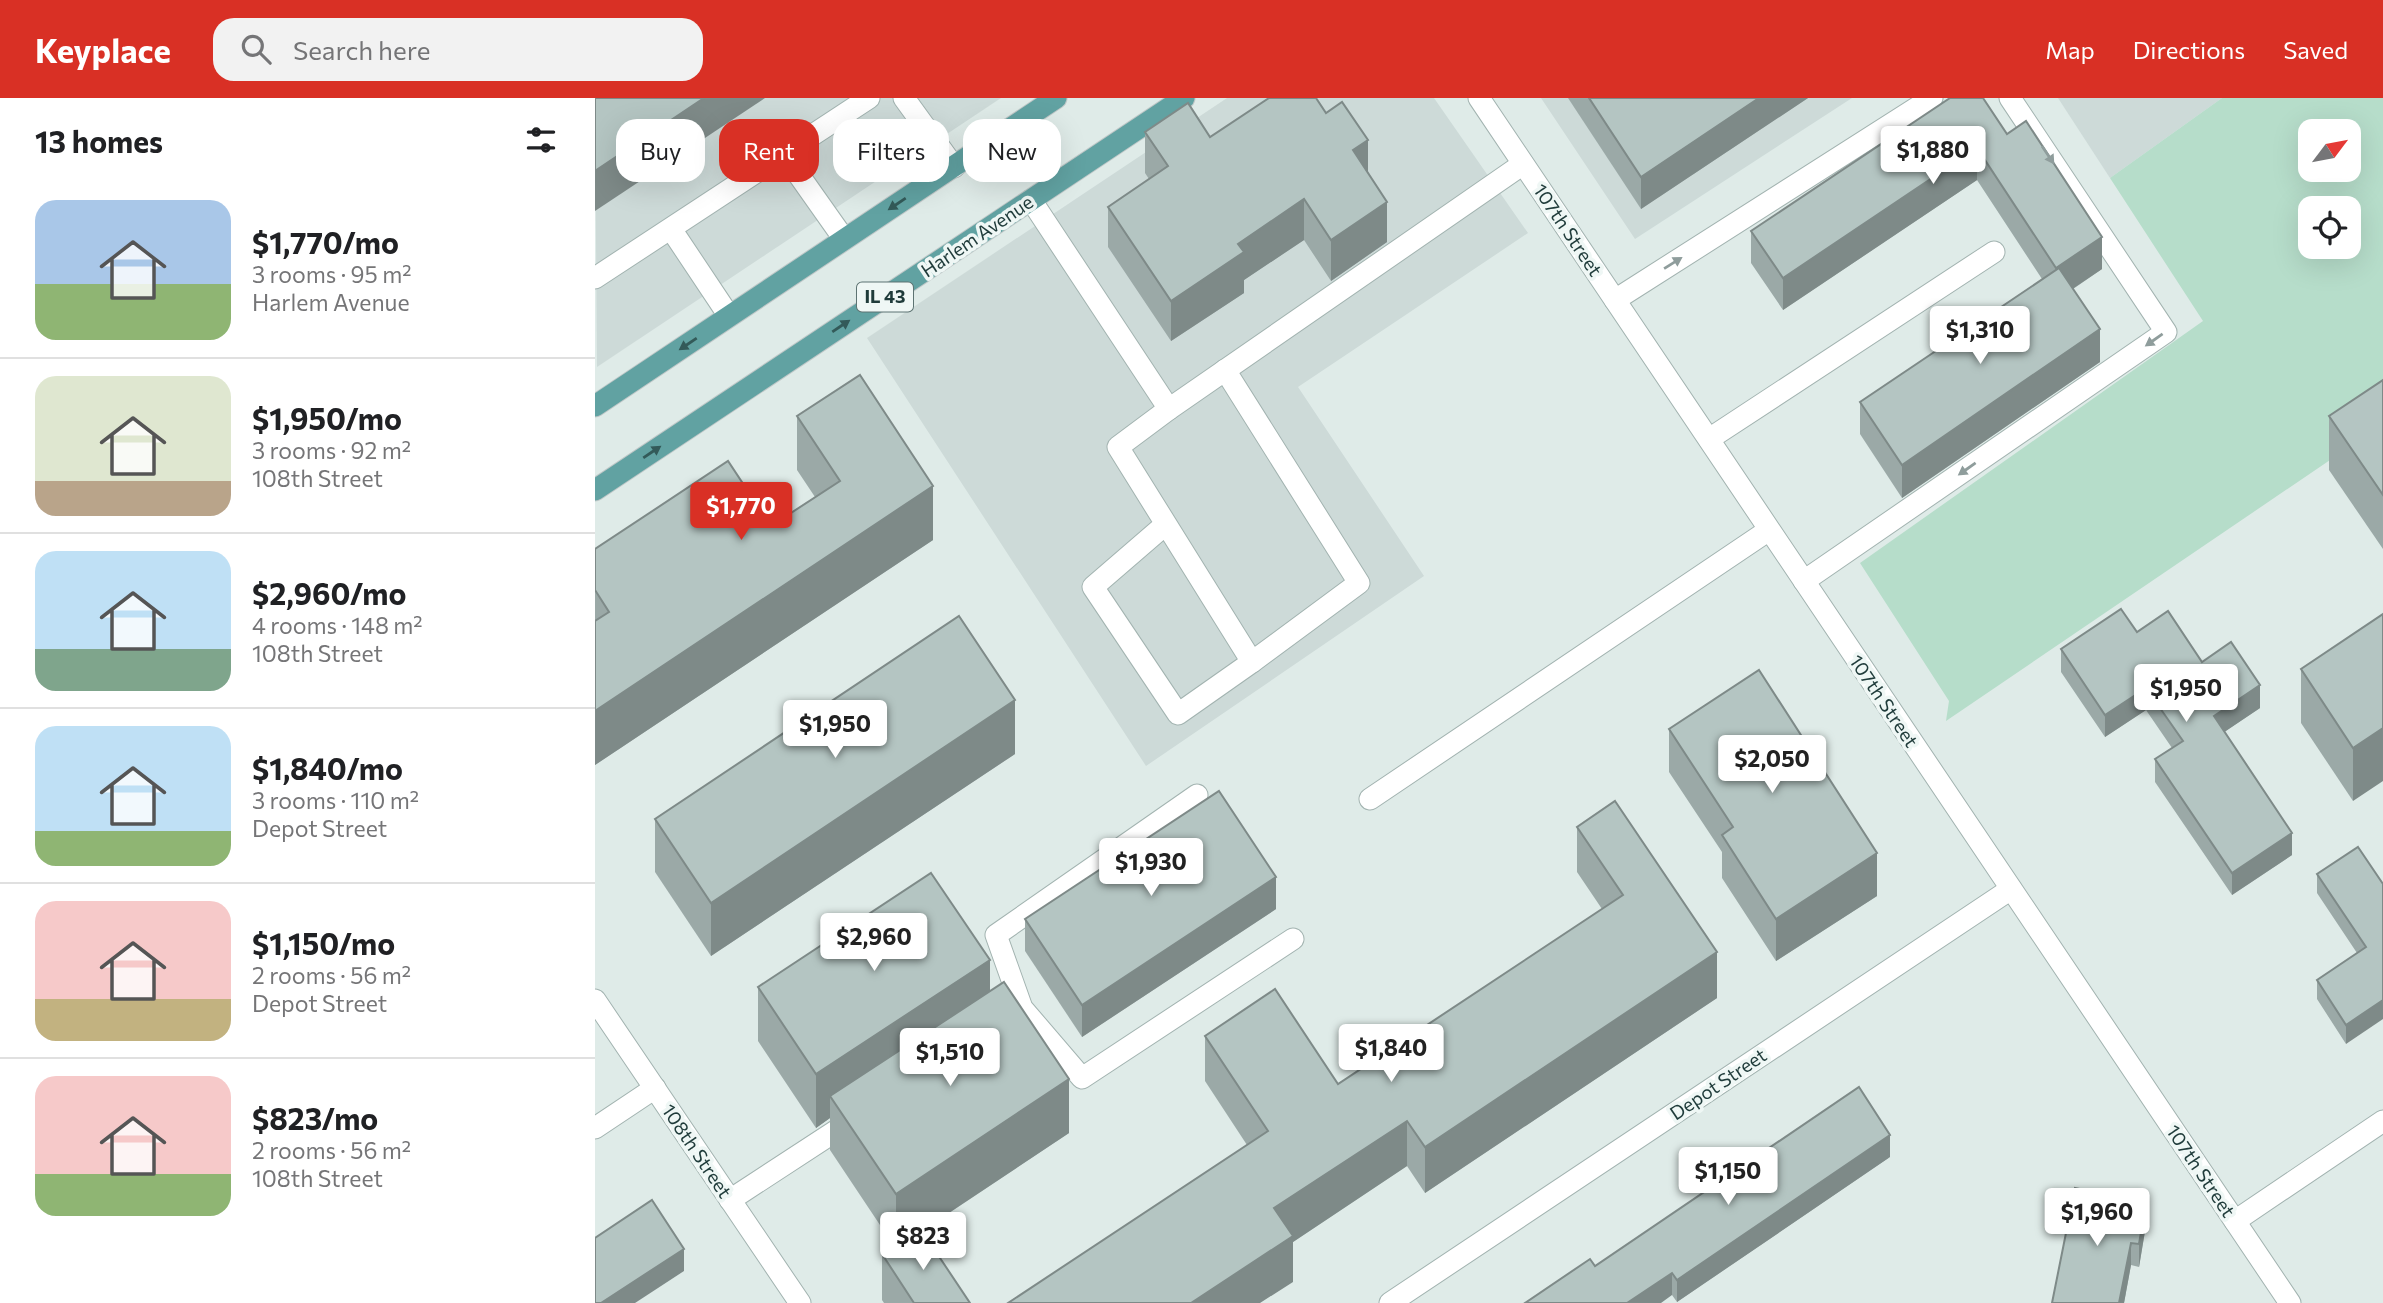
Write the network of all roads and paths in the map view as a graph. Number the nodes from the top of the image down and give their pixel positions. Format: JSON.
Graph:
{"nodes":[{"id":1,"x":869,"y":98,"type":"edge"},
{"id":2,"x":904,"y":98,"type":"edge"},
{"id":3,"x":1056,"y":98,"type":"edge"},
{"id":4,"x":1184,"y":98,"type":"edge"},
{"id":5,"x":1479,"y":98,"type":"edge"},
{"id":6,"x":1932,"y":98,"type":"edge"},
{"id":7,"x":2010,"y":98,"type":"edge"},
{"id":8,"x":819,"y":131,"type":"edge"},
{"id":9,"x":1523,"y":164,"type":"junction"},
{"id":10,"x":954,"y":167,"type":"junction"},
{"id":11,"x":742,"y":182,"type":"edge"},
{"id":12,"x":804,"y":182,"type":"edge"},
{"id":13,"x":1031,"y":200,"type":"junction"},
{"id":14,"x":671,"y":229,"type":"junction"},
{"id":15,"x":844,"y":239,"type":"junction"},
{"id":16,"x":1994,"y":252,"type":"dead end"},
{"id":17,"x":595,"y":278,"type":"edge"},
{"id":18,"x":1615,"y":300,"type":"junction"},
{"id":19,"x":729,"y":316,"type":"junction"},
{"id":20,"x":1225,"y":370,"type":"junction"},
{"id":21,"x":597,"y":401,"type":"edge"},
{"id":22,"x":1169,"y":409,"type":"junction"},
{"id":23,"x":1709,"y":439,"type":"junction"},
{"id":24,"x":595,"y":490,"type":"edge"},
{"id":25,"x":1166,"y":524,"type":"junction"},
{"id":26,"x":1769,"y":530,"type":"junction"},
{"id":27,"x":1804,"y":582,"type":"junction"},
{"id":28,"x":1252,"y":662,"type":"junction"},
{"id":29,"x":1196,"y":795,"type":"dead end"},
{"id":30,"x":1370,"y":799,"type":"dead end"},
{"id":31,"x":2011,"y":889,"type":"junction"},
{"id":32,"x":1293,"y":939,"type":"dead end"},
{"id":33,"x":595,"y":1000,"type":"edge"},
{"id":34,"x":1022,"y":1008,"type":"junction"},
{"id":35,"x":999,"y":1024,"type":"edge"},
{"id":36,"x":655,"y":1088,"type":"junction"},
{"id":37,"x":870,"y":1108,"type":"edge"},
{"id":38,"x":2383,"y":1121,"type":"edge"},
{"id":39,"x":595,"y":1128,"type":"edge"},
{"id":40,"x":730,"y":1200,"type":"junction"},
{"id":41,"x":2235,"y":1221,"type":"junction"},
{"id":42,"x":800,"y":1303,"type":"edge"},
{"id":43,"x":1390,"y":1303,"type":"edge"},
{"id":44,"x":2290,"y":1303,"type":"edge"}],
"edges":[{"from":1,"to":8,"type":"street"},
{"from":2,"to":10,"type":"street"},
{"from":3,"to":10,"type":"main road"},
{"from":4,"to":13,"type":"main road","name":"Harlem Avenue","number":"IL 43"},
{"from":5,"to":9,"type":"street","name":"107th Street"},
{"from":18,"to":6,"type":"street","one_way":true},
{"from":7,"to":27,"type":"street","one_way":true},
{"from":9,"to":18,"type":"street","name":"107th Street"},
{"from":9,"to":20,"type":"street"},
{"from":10,"to":15,"type":"main road","one_way":true},
{"from":11,"to":14,"type":"street"},
{"from":12,"to":15,"type":"street"},
{"from":13,"to":22,"type":"street"},
{"from":24,"to":13,"type":"main road","name":"Harlem Avenue","number":"IL 43","one_way":true},
{"from":14,"to":17,"type":"street"},
{"from":14,"to":19,"type":"street"},
{"from":15,"to":19,"type":"main road"},
{"from":16,"to":23,"type":"street"},
{"from":18,"to":23,"type":"street","name":"107th Street"},
{"from":19,"to":21,"type":"main road","one_way":true},
{"from":20,"to":22,"type":"street"},
{"from":20,"to":28,"type":"street"},
{"from":22,"to":25,"type":"street"},
{"from":23,"to":26,"type":"street","name":"107th Street"},
{"from":25,"to":28,"type":"street"},
{"from":25,"to":28,"type":"street"},
{"from":26,"to":27,"type":"street","name":"107th Street"},
{"from":26,"to":30,"type":"street"},
{"from":27,"to":31,"type":"street","name":"107th Street"},
{"from":29,"to":34,"type":"street"},
{"from":31,"to":41,"type":"street","name":"107th Street"},
{"from":31,"to":43,"type":"street","name":"Depot Street"},
{"from":32,"to":34,"type":"street"},
{"from":33,"to":36,"type":"street","name":"108th Street"},
{"from":34,"to":35,"type":"street"},
{"from":36,"to":39,"type":"street"},
{"from":36,"to":40,"type":"street","name":"108th Street"},
{"from":37,"to":40,"type":"street"},
{"from":38,"to":41,"type":"street"},
{"from":40,"to":42,"type":"street","name":"108th Street"},
{"from":41,"to":44,"type":"street","name":"107th Street"}]}
